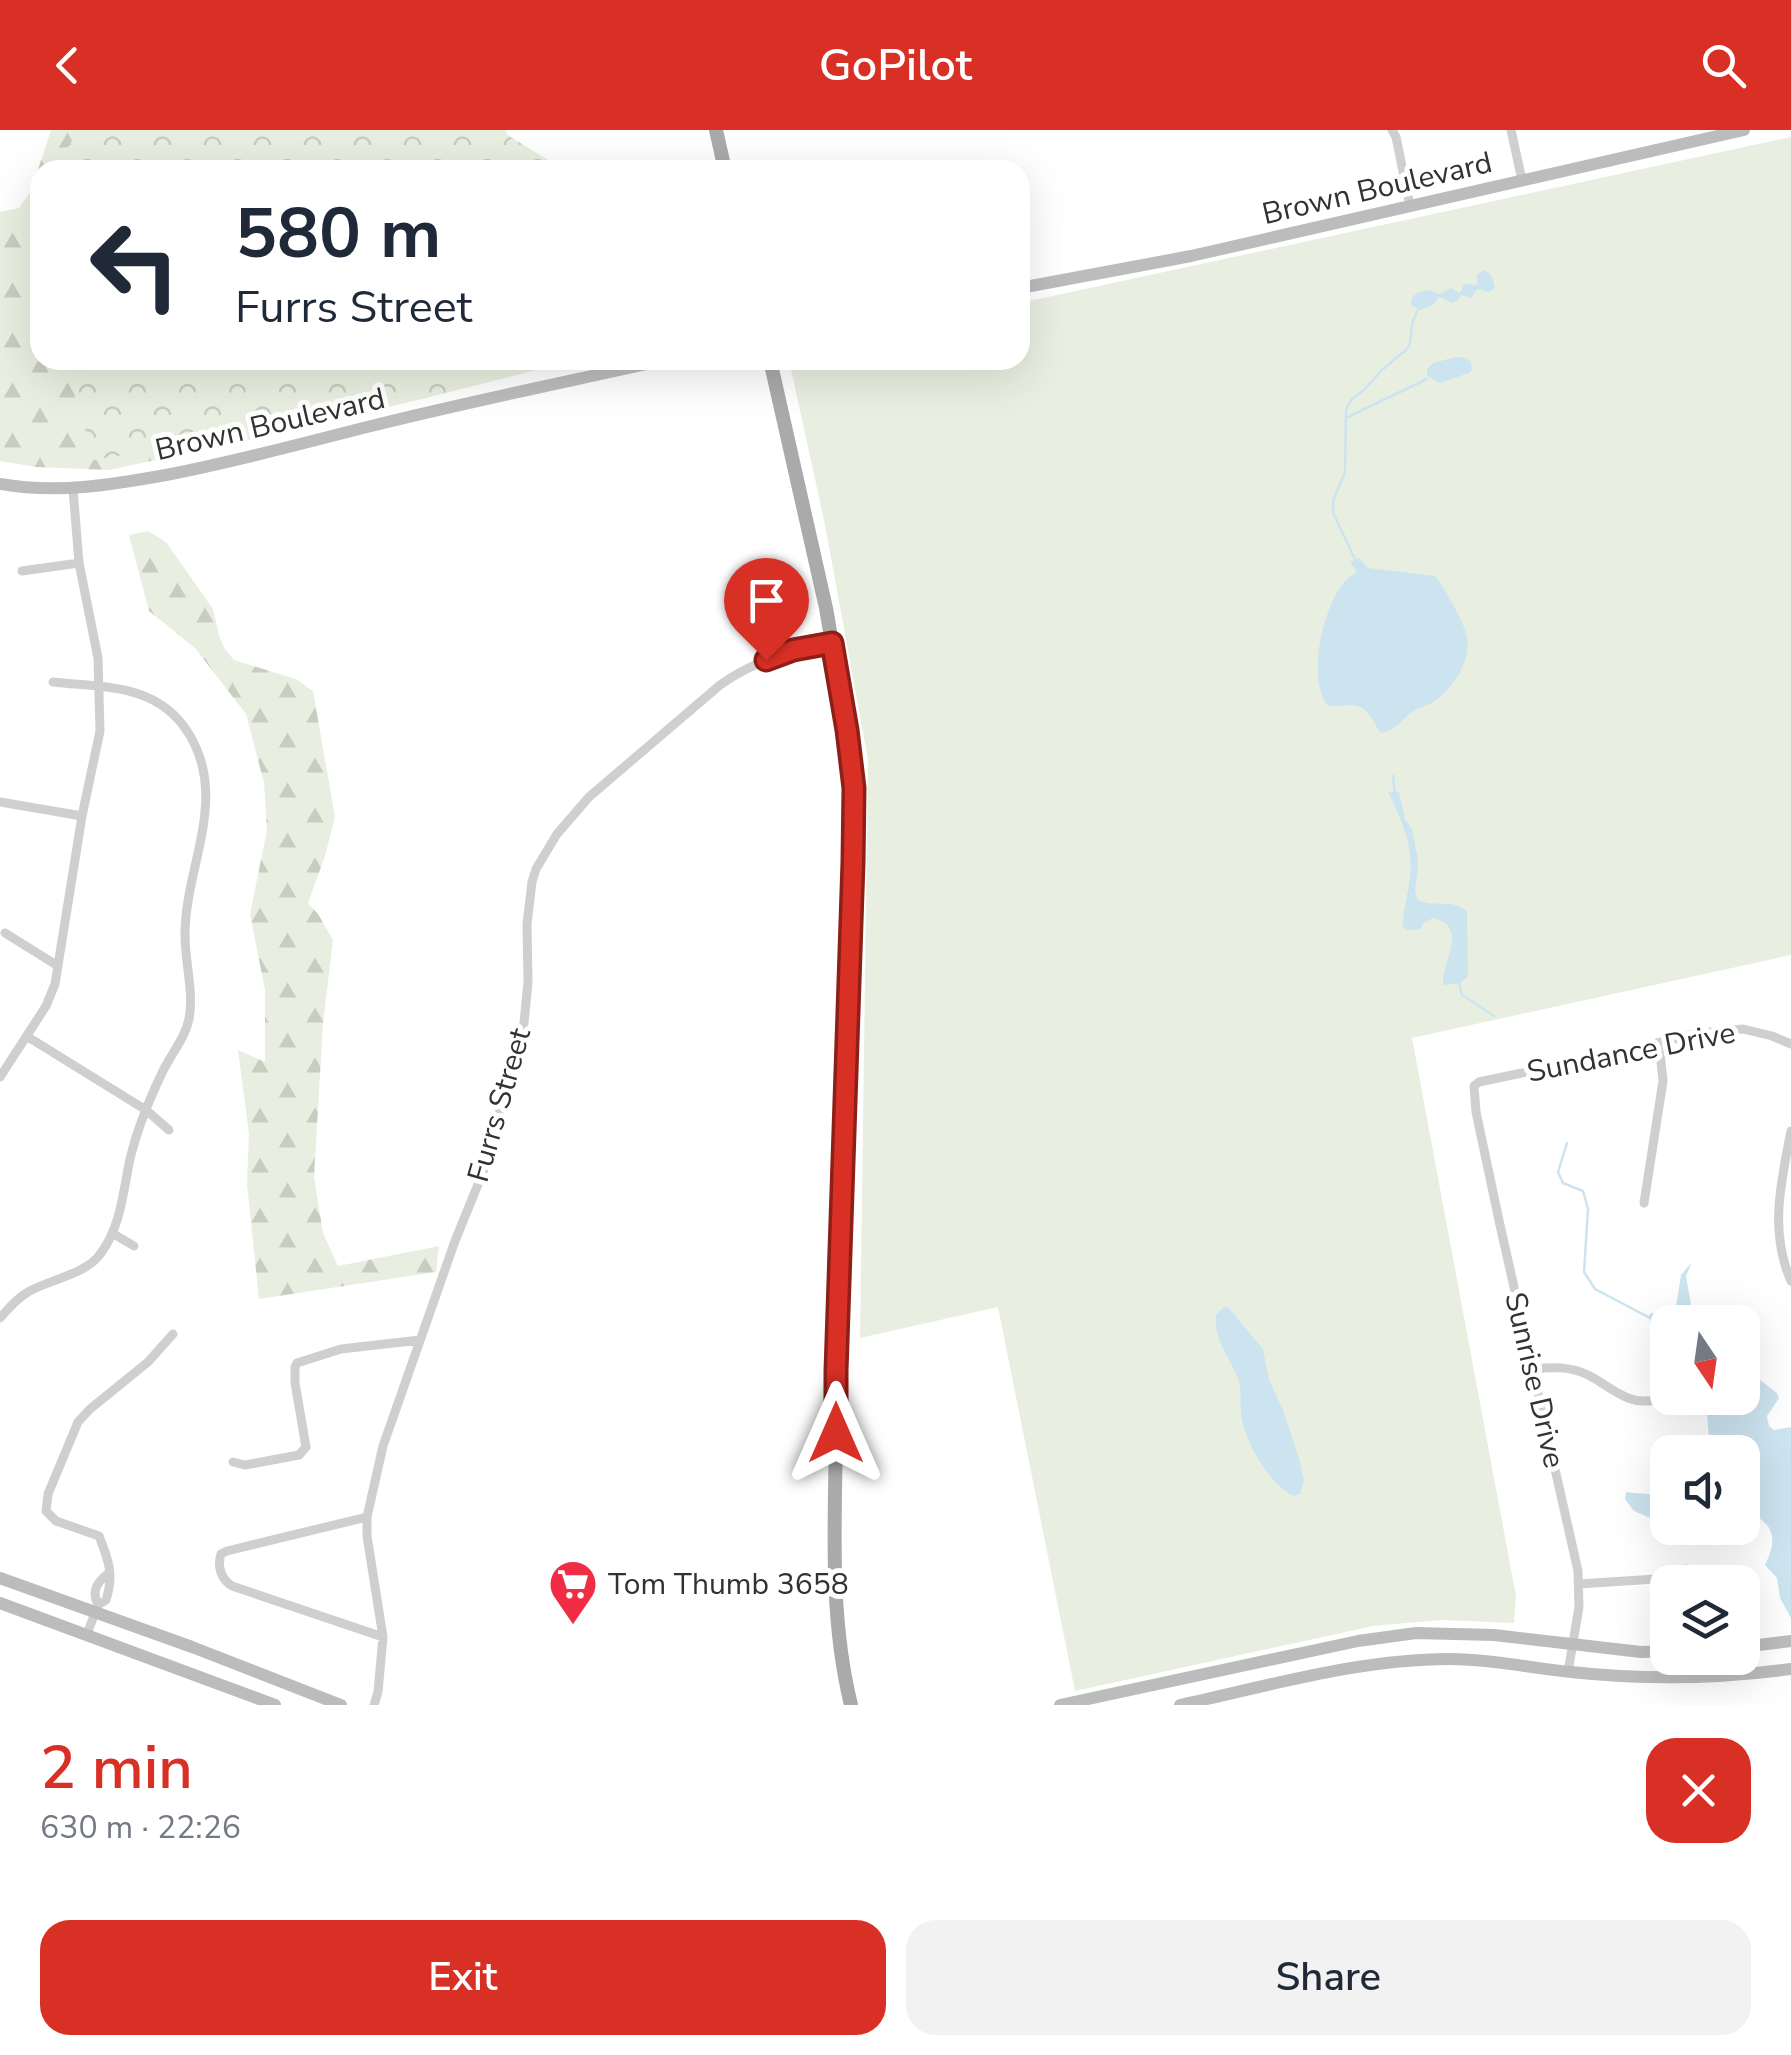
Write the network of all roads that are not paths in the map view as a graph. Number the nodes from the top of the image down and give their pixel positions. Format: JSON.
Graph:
{"nodes":[{"id":1,"x":716,"y":130,"type":"edge"},
{"id":2,"x":1392,"y":130,"type":"edge"},
{"id":3,"x":1510,"y":130,"type":"edge"},
{"id":4,"x":1744,"y":130,"type":"edge"},
{"id":5,"x":723,"y":160,"type":"edge"},
{"id":6,"x":1522,"y":180,"type":"junction"},
{"id":7,"x":1410,"y":206,"type":"junction"},
{"id":8,"x":1030,"y":286,"type":"edge"},
{"id":9,"x":621,"y":370,"type":"edge"},
{"id":10,"x":772,"y":370,"type":"edge"},
{"id":11,"x":0,"y":484,"type":"edge"},
{"id":12,"x":73,"y":489,"type":"junction"},
{"id":13,"x":79,"y":563,"type":"junction"},
{"id":14,"x":22,"y":571,"type":"dead end"},
{"id":15,"x":832,"y":643,"type":"junction"},
{"id":16,"x":54,"y":682,"type":"dead end"},
{"id":17,"x":100,"y":687,"type":"junction"},
{"id":18,"x":0,"y":802,"type":"edge"},
{"id":19,"x":82,"y":816,"type":"junction"},
{"id":20,"x":5,"y":933,"type":"dead end"},
{"id":21,"x":58,"y":966,"type":"junction"},
{"id":22,"x":28,"y":1036,"type":"junction"},
{"id":23,"x":1659,"y":1043,"type":"junction"},
{"id":24,"x":1791,"y":1044,"type":"edge"},
{"id":25,"x":0,"y":1077,"type":"edge"},
{"id":26,"x":1474,"y":1088,"type":"joint"},
{"id":27,"x":146,"y":1110,"type":"junction"},
{"id":28,"x":169,"y":1130,"type":"dead end"},
{"id":29,"x":1791,"y":1131,"type":"edge"},
{"id":30,"x":1644,"y":1203,"type":"dead end"},
{"id":31,"x":112,"y":1233,"type":"junction"},
{"id":32,"x":134,"y":1246,"type":"dead end"},
{"id":33,"x":1791,"y":1281,"type":"edge"},
{"id":34,"x":0,"y":1318,"type":"edge"},
{"id":35,"x":174,"y":1334,"type":"dead end"},
{"id":36,"x":420,"y":1340,"type":"junction"},
{"id":37,"x":1533,"y":1369,"type":"junction"},
{"id":38,"x":1650,"y":1400,"type":"edge"},
{"id":39,"x":232,"y":1462,"type":"dead end"},
{"id":40,"x":367,"y":1517,"type":"junction"},
{"id":41,"x":0,"y":1578,"type":"edge"},
{"id":42,"x":1650,"y":1579,"type":"edge"},
{"id":43,"x":1579,"y":1584,"type":"junction"},
{"id":44,"x":0,"y":1602,"type":"edge"},
{"id":45,"x":96,"y":1609,"type":"junction"},
{"id":46,"x":87,"y":1634,"type":"junction"},
{"id":47,"x":384,"y":1637,"type":"junction"},
{"id":48,"x":1791,"y":1641,"type":"edge"},
{"id":49,"x":1573,"y":1645,"type":"junction"},
{"id":50,"x":1760,"y":1645,"type":"edge"},
{"id":51,"x":1650,"y":1652,"type":"edge"},
{"id":52,"x":1791,"y":1669,"type":"edge"},
{"id":53,"x":1568,"y":1672,"type":"junction"},
{"id":54,"x":846,"y":1685,"type":"junction"},
{"id":55,"x":1068,"y":1704,"type":"edge"},
{"id":56,"x":275,"y":1705,"type":"edge"},
{"id":57,"x":341,"y":1705,"type":"edge"},
{"id":58,"x":374,"y":1705,"type":"edge"},
{"id":59,"x":840,"y":1705,"type":"edge"},
{"id":60,"x":851,"y":1705,"type":"edge"},
{"id":61,"x":859,"y":1705,"type":"edge"},
{"id":62,"x":1180,"y":1705,"type":"edge"}],
"edges":[{"from":1,"to":5,"type":"main road"},
{"from":2,"to":7,"type":"street"},
{"from":3,"to":6,"type":"street"},
{"from":4,"to":6,"type":"main road","name":"Brown Boulevard"},
{"from":6,"to":7,"type":"main road","name":"Brown Boulevard"},
{"from":7,"to":8,"type":"main road","name":"Brown Boulevard"},
{"from":9,"to":12,"type":"main road","name":"Brown Boulevard"},
{"from":10,"to":15,"type":"main road"},
{"from":11,"to":12,"type":"main road","name":"Brown Boulevard"},
{"from":12,"to":13,"type":"street"},
{"from":13,"to":14,"type":"street"},
{"from":13,"to":17,"type":"street"},
{"from":15,"to":36,"type":"street","name":"Furrs Street"},
{"from":15,"to":54,"type":"main road"},
{"from":16,"to":17,"type":"street"},
{"from":17,"to":19,"type":"street"},
{"from":17,"to":27,"type":"street"},
{"from":18,"to":19,"type":"street"},
{"from":19,"to":21,"type":"street"},
{"from":20,"to":21,"type":"street"},
{"from":21,"to":22,"type":"street"},
{"from":22,"to":25,"type":"street"},
{"from":22,"to":27,"type":"street"},
{"from":23,"to":24,"type":"street","name":"Sundance Drive"},
{"from":23,"to":26,"type":"street","name":"Sundance Drive"},
{"from":23,"to":30,"type":"street"},
{"from":26,"to":37,"type":"street","name":"Sunrise Drive"},
{"from":27,"to":28,"type":"street"},
{"from":27,"to":31,"type":"street"},
{"from":29,"to":33,"type":"street"},
{"from":31,"to":32,"type":"street"},
{"from":31,"to":34,"type":"street"},
{"from":35,"to":45,"type":"street"},
{"from":36,"to":39,"type":"street"},
{"from":36,"to":40,"type":"street","name":"Furrs Street"},
{"from":37,"to":38,"type":"street"},
{"from":37,"to":43,"type":"street","name":"Sunrise Drive"},
{"from":40,"to":47,"type":"street","name":"Furrs Street"},
{"from":40,"to":47,"type":"street"},
{"from":41,"to":45,"type":"main road"},
{"from":42,"to":43,"type":"street"},
{"from":43,"to":49,"type":"street","name":"Sunrise Drive"},
{"from":44,"to":46,"type":"main road"},
{"from":45,"to":46,"type":"street"},
{"from":45,"to":57,"type":"main road"},
{"from":46,"to":56,"type":"main road"},
{"from":47,"to":58,"type":"street","name":"Furrs Street"},
{"from":48,"to":50,"type":"main road"},
{"from":49,"to":51,"type":"main road"},
{"from":49,"to":53,"type":"street","name":"Sunrise Drive"},
{"from":49,"to":55,"type":"main road"},
{"from":52,"to":53,"type":"main road"},
{"from":53,"to":62,"type":"main road"},
{"from":54,"to":59,"type":"main road"},
{"from":54,"to":60,"type":"main road"},
{"from":54,"to":61,"type":"main road"}]}
